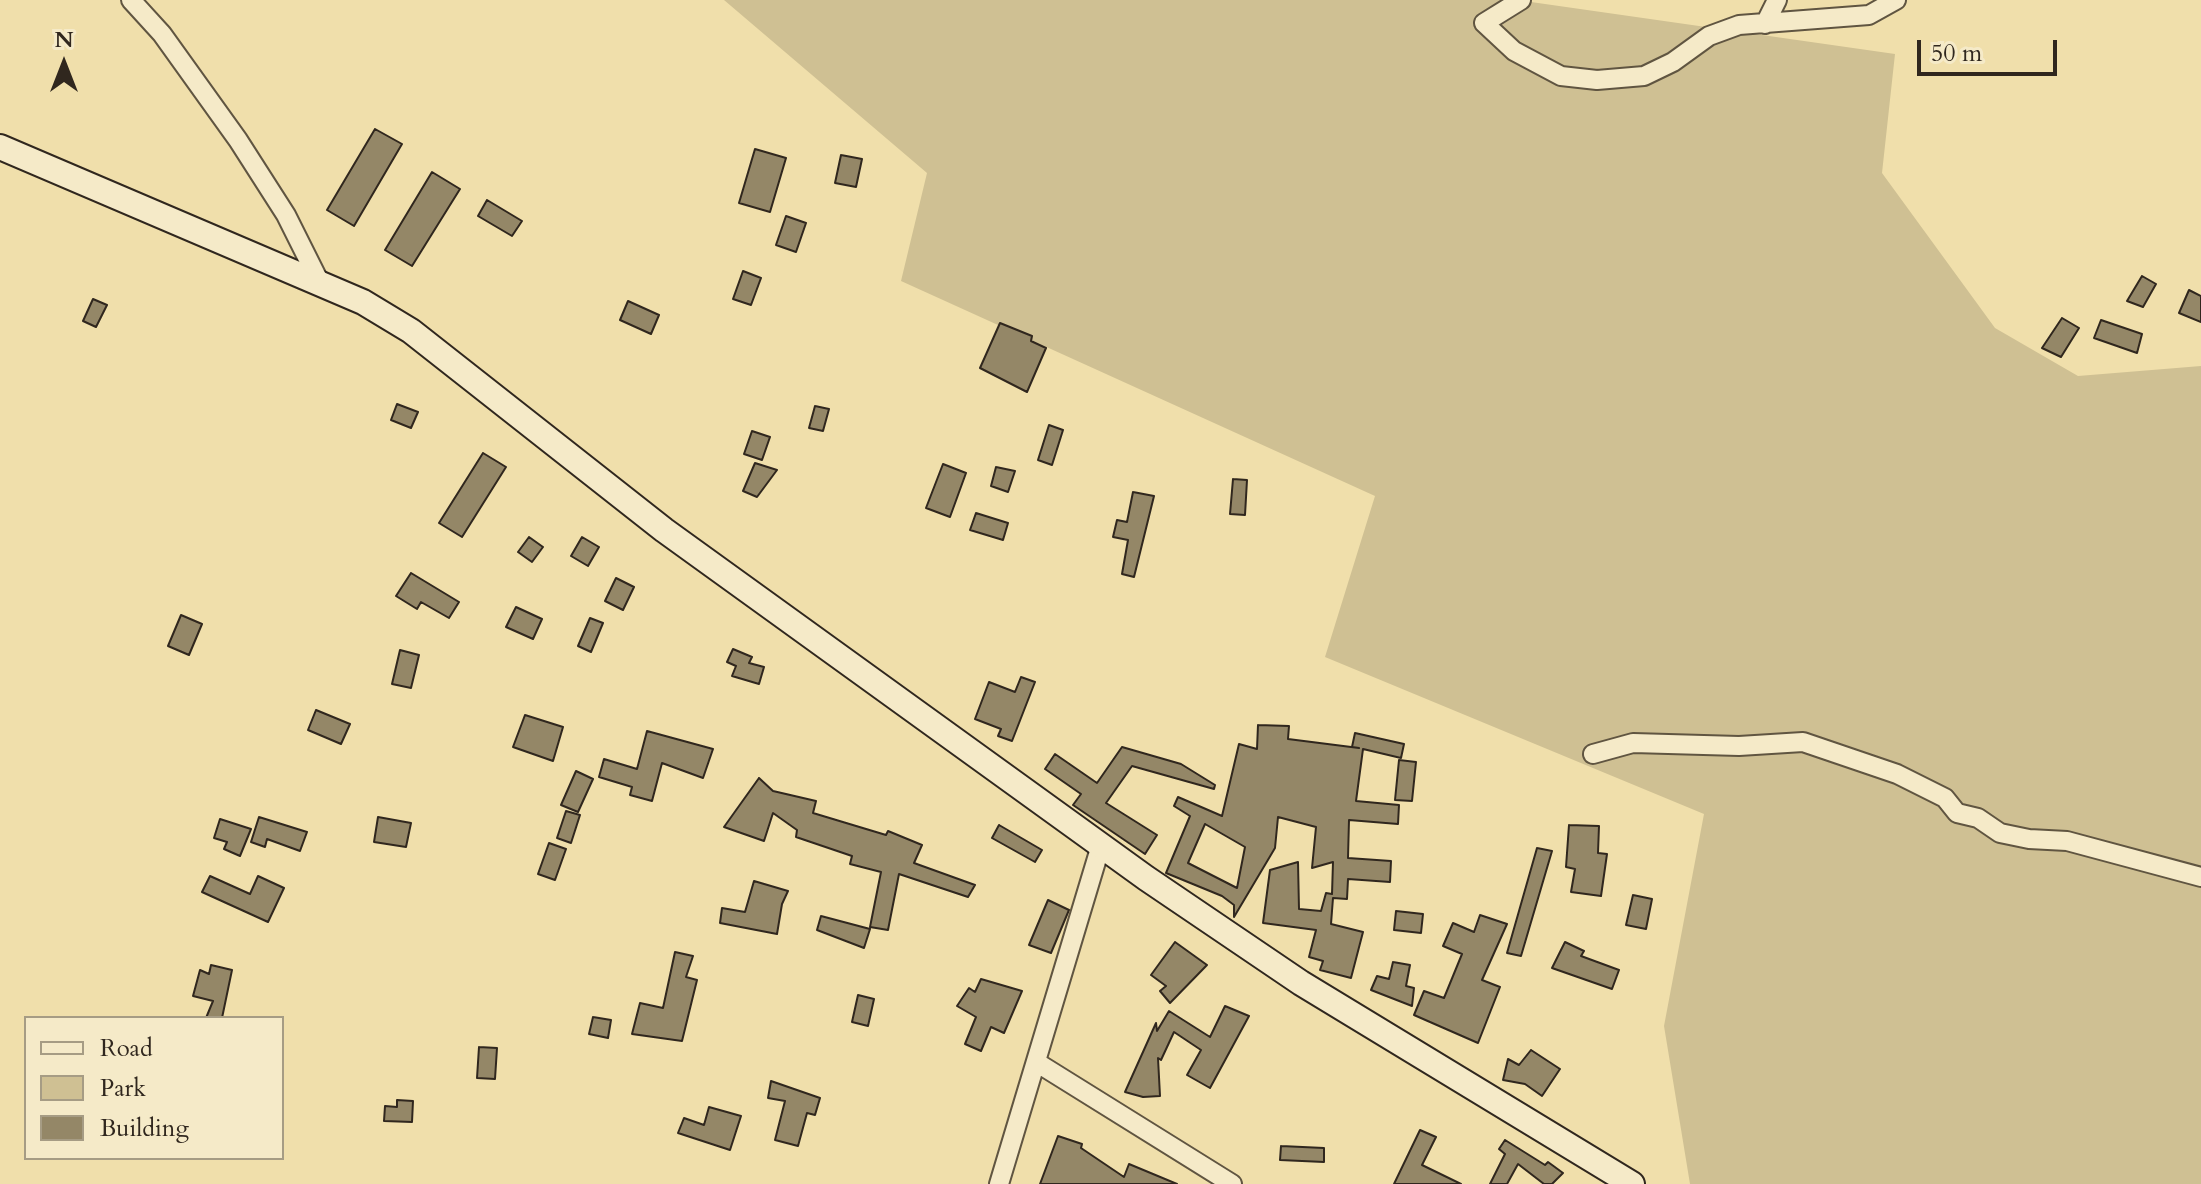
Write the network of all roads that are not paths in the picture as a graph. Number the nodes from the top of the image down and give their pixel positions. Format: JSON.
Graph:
{"nodes":[{"id":1,"x":131,"y":0,"type":"edge"},
{"id":2,"x":1521,"y":0,"type":"edge"},
{"id":3,"x":1777,"y":0,"type":"edge"},
{"id":4,"x":1896,"y":0,"type":"edge"},
{"id":5,"x":1765,"y":24,"type":"junction"},
{"id":6,"x":0,"y":147,"type":"edge"},
{"id":7,"x":320,"y":283,"type":"junction"},
{"id":8,"x":1593,"y":754,"type":"dead end"},
{"id":9,"x":1101,"y":845,"type":"junction"},
{"id":10,"x":2201,"y":877,"type":"edge"},
{"id":11,"x":1036,"y":1062,"type":"junction"},
{"id":12,"x":999,"y":1184,"type":"edge"},
{"id":13,"x":1232,"y":1184,"type":"edge"},
{"id":14,"x":1632,"y":1184,"type":"edge"}],
"edges":[{"from":1,"to":7,"type":"street"},
{"from":2,"to":5,"type":"street"},
{"from":3,"to":5,"type":"street"},
{"from":4,"to":5,"type":"street"},
{"from":6,"to":7,"type":"main road"},
{"from":7,"to":9,"type":"main road"},
{"from":8,"to":10,"type":"street"},
{"from":9,"to":11,"type":"street"},
{"from":9,"to":14,"type":"main road"},
{"from":11,"to":12,"type":"street"},
{"from":11,"to":13,"type":"street"}]}
